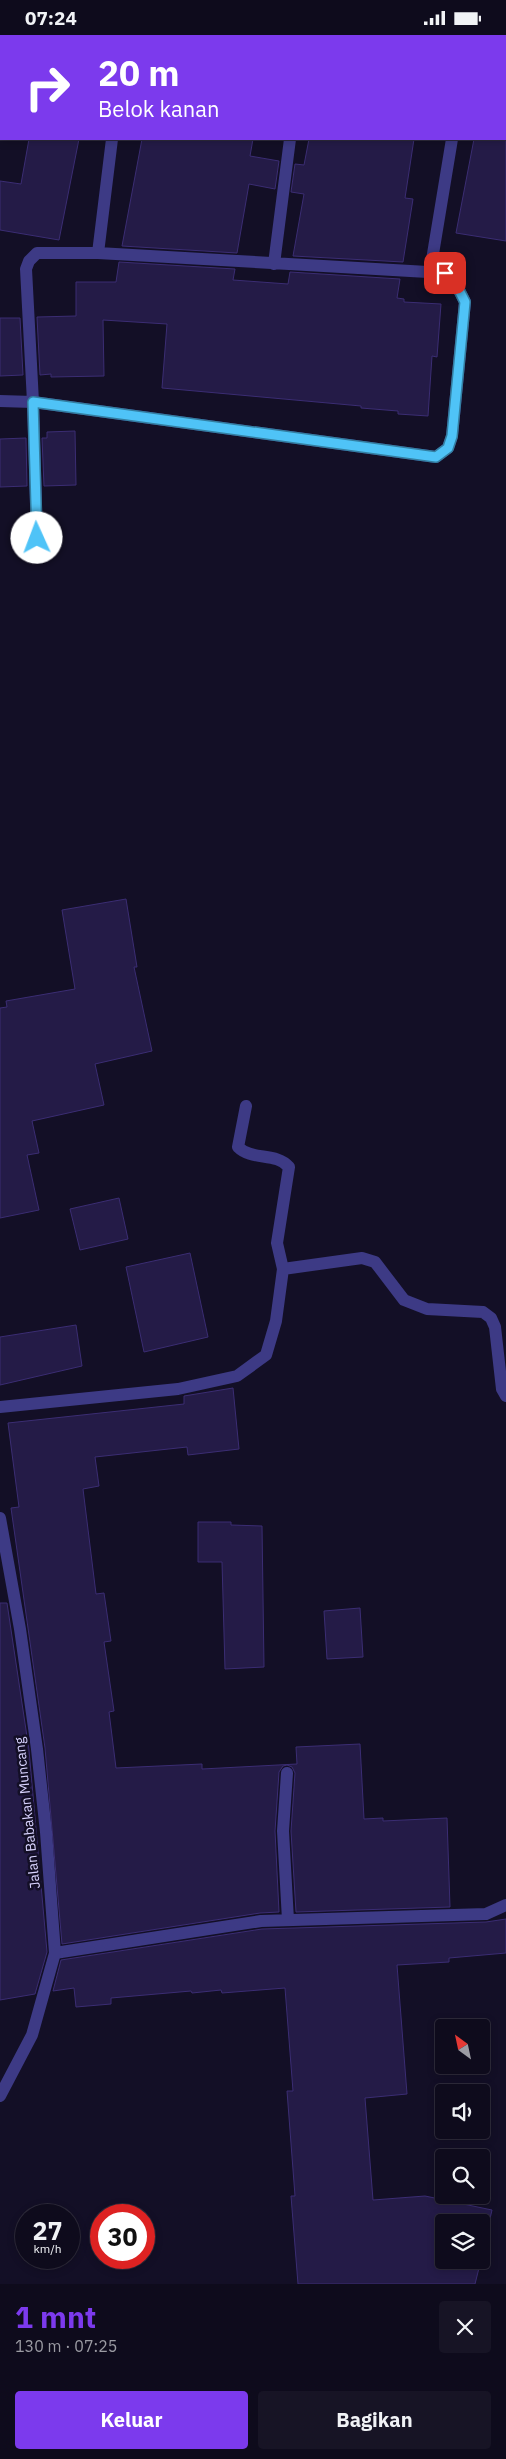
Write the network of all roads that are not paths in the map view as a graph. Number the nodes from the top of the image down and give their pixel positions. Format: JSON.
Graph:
{"nodes":[{"id":1,"x":112,"y":140,"type":"edge"},
{"id":2,"x":290,"y":140,"type":"edge"},
{"id":3,"x":452,"y":140,"type":"edge"},
{"id":4,"x":98,"y":253,"type":"junction"},
{"id":5,"x":274,"y":264,"type":"junction"},
{"id":6,"x":430,"y":271,"type":"junction"},
{"id":7,"x":0,"y":401,"type":"edge"},
{"id":8,"x":33,"y":402,"type":"junction"},
{"id":9,"x":37,"y":538,"type":"dead end"},
{"id":10,"x":246,"y":1106,"type":"dead end"},
{"id":11,"x":283,"y":1269,"type":"junction"},
{"id":12,"x":506,"y":1395,"type":"edge"},
{"id":13,"x":0,"y":1407,"type":"edge"},
{"id":14,"x":0,"y":1518,"type":"edge"},
{"id":15,"x":286,"y":1773,"type":"dead end"},
{"id":16,"x":506,"y":1905,"type":"edge"},
{"id":17,"x":288,"y":1920,"type":"junction"},
{"id":18,"x":55,"y":1953,"type":"junction"},
{"id":19,"x":0,"y":2097,"type":"edge"}],
"edges":[{"from":1,"to":4,"type":"street"},
{"from":2,"to":5,"type":"street"},
{"from":3,"to":6,"type":"street"},
{"from":4,"to":5,"type":"street"},
{"from":4,"to":8,"type":"street"},
{"from":5,"to":6,"type":"street"},
{"from":6,"to":8,"type":"street"},
{"from":7,"to":8,"type":"street"},
{"from":8,"to":9,"type":"street"},
{"from":10,"to":11,"type":"street"},
{"from":11,"to":12,"type":"street"},
{"from":11,"to":13,"type":"street"},
{"from":14,"to":18,"type":"street","name":"Jalan Babakan Muncang"},
{"from":15,"to":17,"type":"street"},
{"from":16,"to":17,"type":"street"},
{"from":17,"to":18,"type":"street"},
{"from":18,"to":19,"type":"street","name":"Jalan Babakan Muncang"}]}
